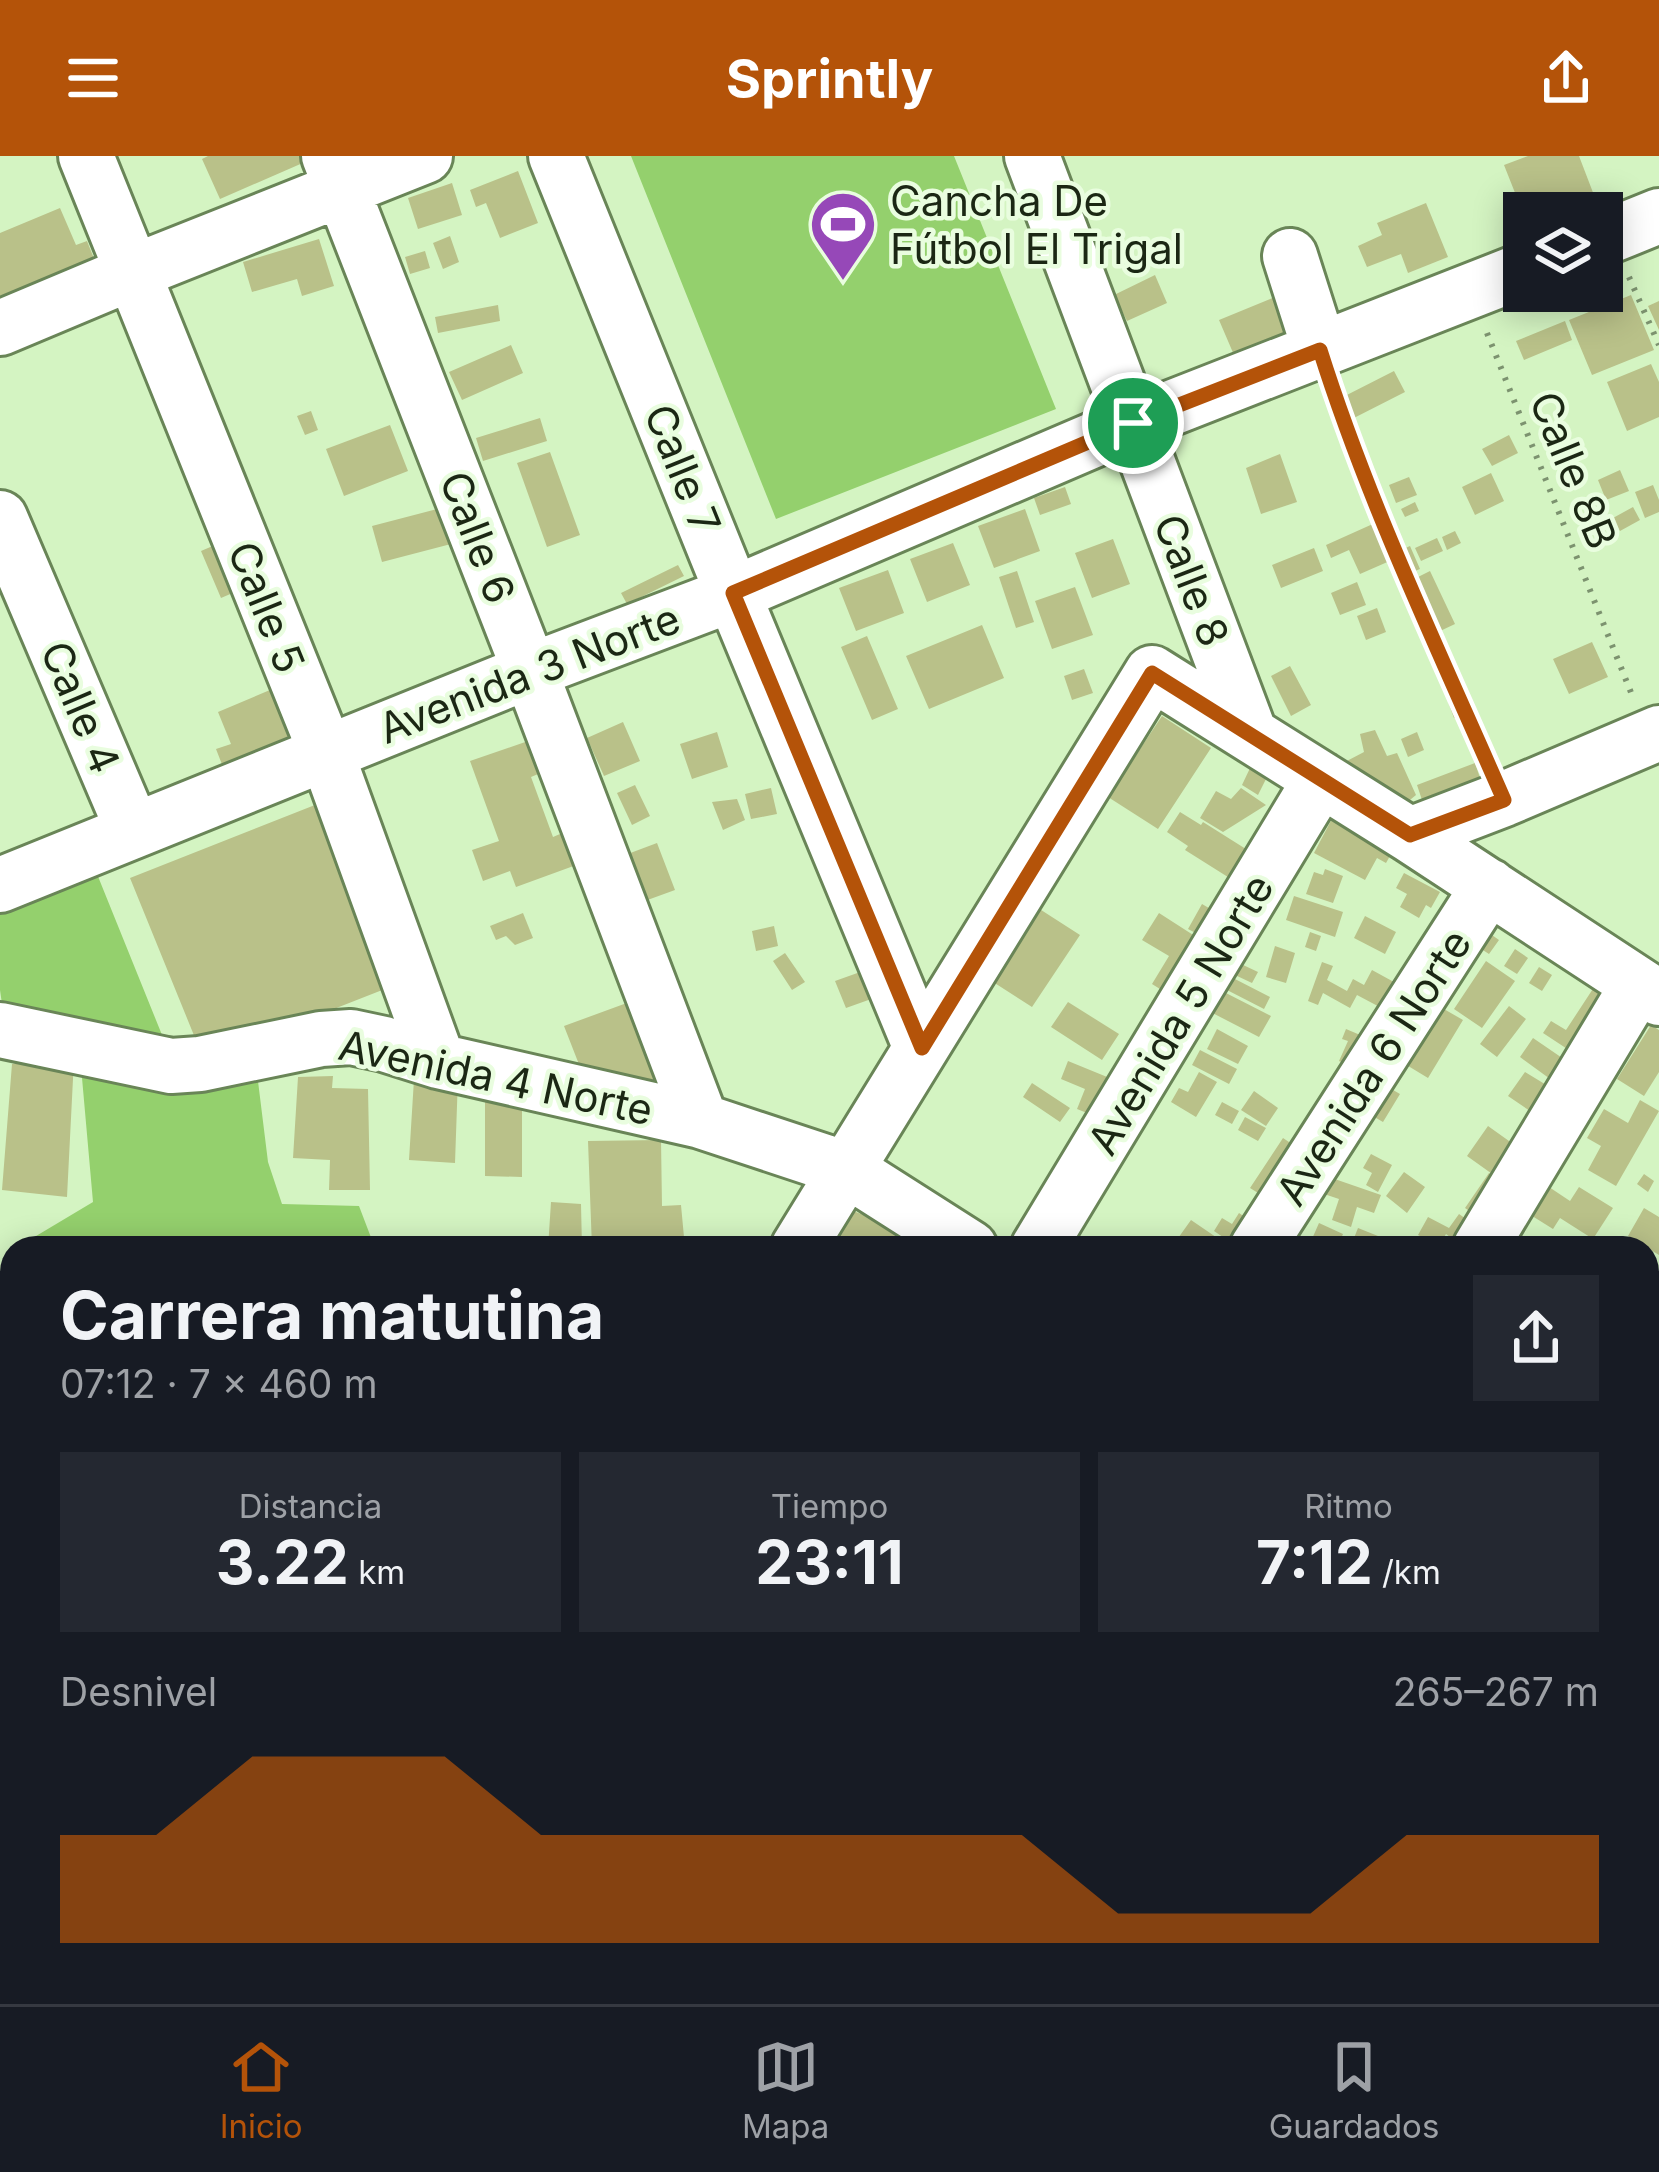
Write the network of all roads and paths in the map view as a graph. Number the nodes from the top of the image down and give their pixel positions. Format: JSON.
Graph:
{"nodes":[{"id":1,"x":86,"y":156,"type":"edge"},
{"id":2,"x":425,"y":156,"type":"edge"},
{"id":3,"x":556,"y":156,"type":"edge"},
{"id":4,"x":1032,"y":156,"type":"edge"},
{"id":5,"x":336,"y":173,"type":"edge"},
{"id":6,"x":1624,"y":230,"type":"edge"},
{"id":7,"x":1290,"y":256,"type":"dead end"},
{"id":8,"x":131,"y":273,"type":"junction"},
{"id":9,"x":1503,"y":278,"type":"edge"},
{"id":10,"x":1470,"y":291,"type":"junction"},
{"id":11,"x":0,"y":328,"type":"edge"},
{"id":12,"x":1659,"y":345,"type":"edge"},
{"id":13,"x":1320,"y":350,"type":"junction"},
{"id":14,"x":1133,"y":423,"type":"junction"},
{"id":15,"x":0,"y":518,"type":"edge"},
{"id":16,"x":733,"y":593,"type":"junction"},
{"id":17,"x":530,"y":671,"type":"junction"},
{"id":18,"x":1250,"y":734,"type":"junction"},
{"id":19,"x":1654,"y":735,"type":"edge"},
{"id":20,"x":326,"y":752,"type":"junction"},
{"id":21,"x":1321,"y":779,"type":"junction"},
{"id":22,"x":1504,"y":800,"type":"junction"},
{"id":23,"x":133,"y":830,"type":"junction"},
{"id":24,"x":1410,"y":835,"type":"junction"},
{"id":25,"x":0,"y":885,"type":"edge"},
{"id":26,"x":1489,"y":886,"type":"junction"},
{"id":27,"x":1649,"y":992,"type":"edge"},
{"id":28,"x":0,"y":1030,"type":"edge"},
{"id":29,"x":922,"y":1048,"type":"junction"},
{"id":30,"x":438,"y":1060,"type":"junction"},
{"id":31,"x":700,"y":1121,"type":"junction"},
{"id":32,"x":846,"y":1169,"type":"junction"},
{"id":33,"x":805,"y":1236,"type":"edge"},
{"id":34,"x":951,"y":1236,"type":"edge"},
{"id":35,"x":1045,"y":1236,"type":"edge"},
{"id":36,"x":1265,"y":1236,"type":"edge"},
{"id":37,"x":1488,"y":1236,"type":"edge"}],
"edges":[{"from":1,"to":8,"type":"street","name":"Calle 5"},
{"from":2,"to":5,"type":"street"},
{"from":3,"to":16,"type":"street","name":"Calle 7"},
{"from":4,"to":14,"type":"street","name":"Calle 8"},
{"from":5,"to":8,"type":"street"},
{"from":5,"to":17,"type":"street","name":"Calle 6"},
{"from":6,"to":12,"type":"path"},
{"from":7,"to":13,"type":"street"},
{"from":8,"to":11,"type":"street"},
{"from":8,"to":20,"type":"street","name":"Calle 5"},
{"from":9,"to":10,"type":"street","name":"Avenida 3 Norte"},
{"from":10,"to":13,"type":"street","name":"Avenida 3 Norte"},
{"from":10,"to":19,"type":"path","name":"Calle 8B"},
{"from":13,"to":14,"type":"street","name":"Avenida 3 Norte"},
{"from":13,"to":22,"type":"path"},
{"from":14,"to":16,"type":"street","name":"Avenida 3 Norte"},
{"from":14,"to":18,"type":"street","name":"Calle 8"},
{"from":15,"to":23,"type":"street","name":"Calle 4"},
{"from":16,"to":17,"type":"street","name":"Avenida 3 Norte"},
{"from":16,"to":29,"type":"street","name":"Calle 7"},
{"from":17,"to":20,"type":"street","name":"Avenida 3 Norte"},
{"from":17,"to":31,"type":"street","name":"Calle 6"},
{"from":18,"to":21,"type":"street","name":"Calle 8"},
{"from":18,"to":29,"type":"street","name":"Calle 8"},
{"from":19,"to":22,"type":"street"},
{"from":20,"to":23,"type":"street","name":"Avenida 3 Norte"},
{"from":20,"to":30,"type":"street","name":"Calle 5"},
{"from":21,"to":24,"type":"street","name":"Calle 8"},
{"from":21,"to":35,"type":"street","name":"Avenida 5 Norte"},
{"from":22,"to":24,"type":"street"},
{"from":23,"to":25,"type":"street","name":"Avenida 3 Norte"},
{"from":24,"to":26,"type":"street","name":"Calle 8"},
{"from":26,"to":27,"type":"street","name":"Calle 8"},
{"from":26,"to":36,"type":"street","name":"Avenida 6 Norte"},
{"from":27,"to":37,"type":"street"},
{"from":28,"to":30,"type":"street","name":"Avenida 4 Norte"},
{"from":29,"to":32,"type":"street"},
{"from":30,"to":31,"type":"street","name":"Avenida 4 Norte"},
{"from":31,"to":32,"type":"street","name":"Avenida 4 Norte"},
{"from":32,"to":33,"type":"street"},
{"from":32,"to":34,"type":"street"}]}
